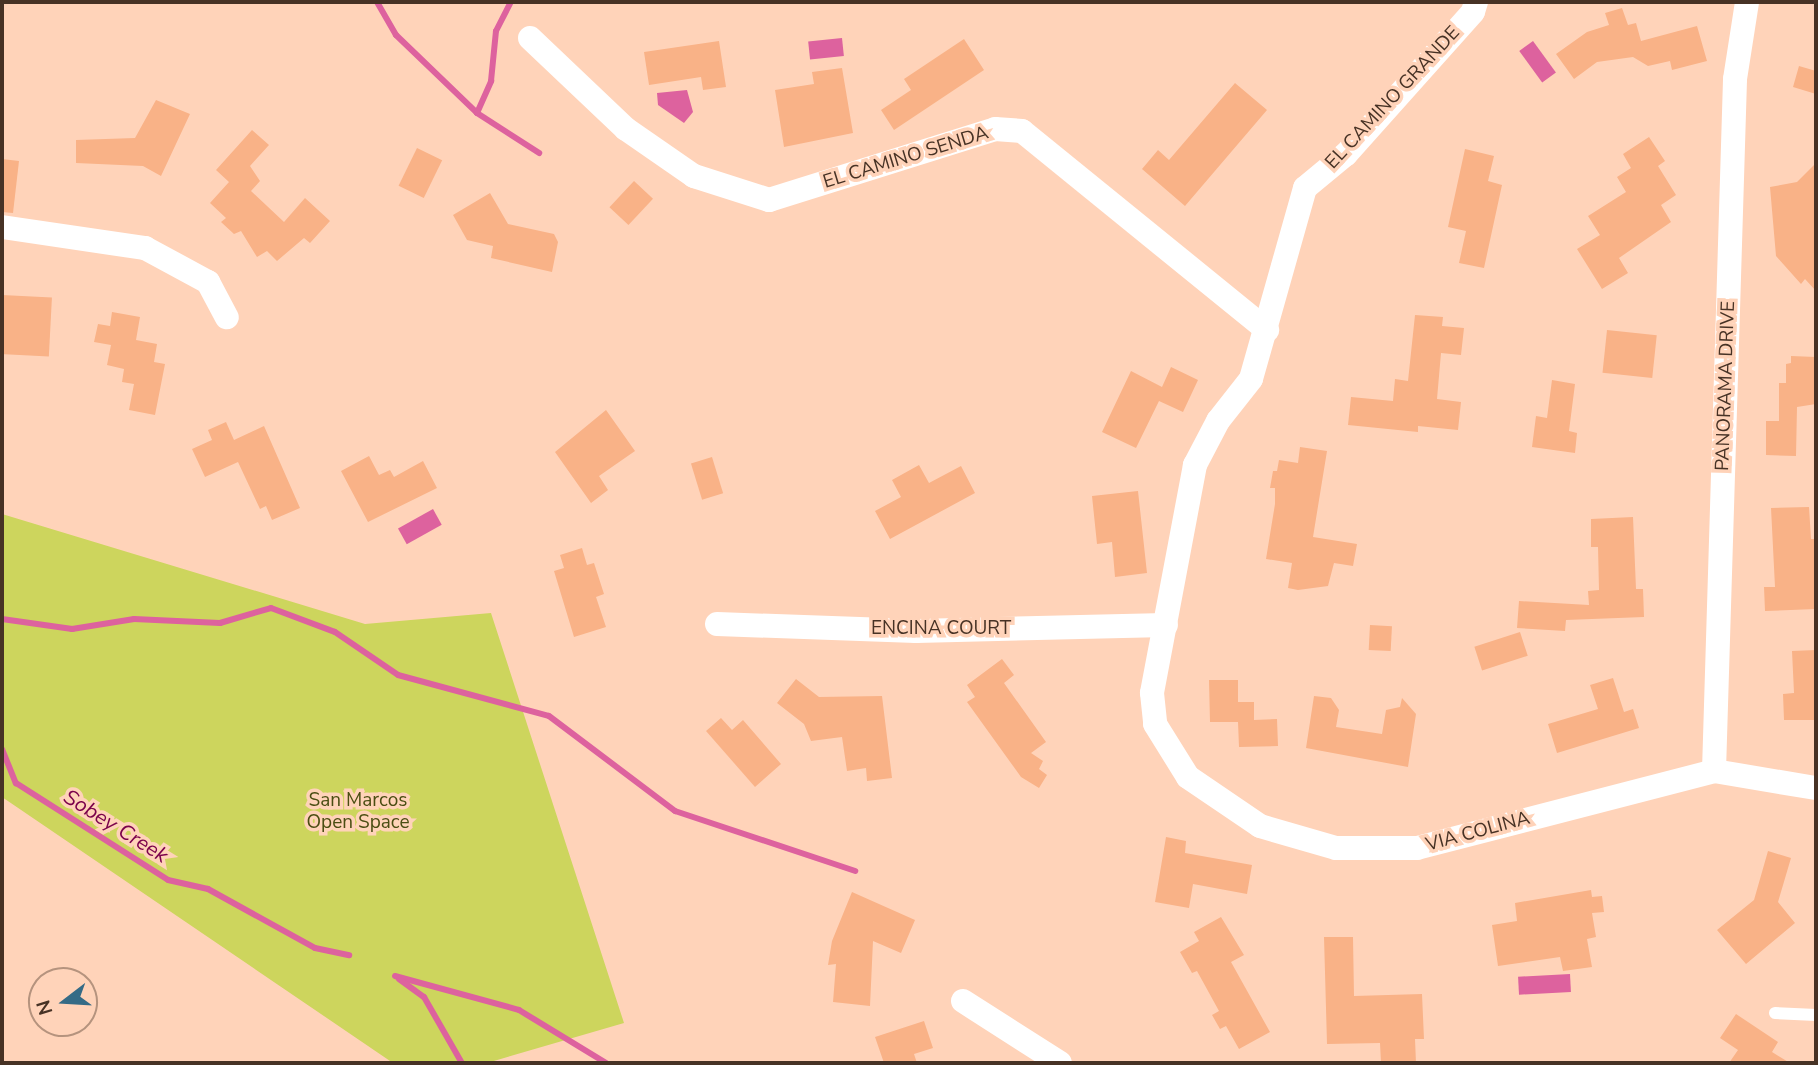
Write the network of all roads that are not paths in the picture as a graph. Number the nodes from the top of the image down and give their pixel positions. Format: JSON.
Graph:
{"nodes":[{"id":1,"x":1476,"y":2,"type":"edge"},
{"id":2,"x":1746,"y":2,"type":"edge"},
{"id":3,"x":530,"y":38,"type":"dead end"},
{"id":4,"x":2,"y":227,"type":"edge"},
{"id":5,"x":227,"y":317,"type":"dead end"},
{"id":6,"x":1267,"y":330,"type":"junction"},
{"id":7,"x":716,"y":624,"type":"dead end"},
{"id":8,"x":1166,"y":625,"type":"junction"},
{"id":9,"x":1714,"y":771,"type":"junction"},
{"id":10,"x":1816,"y":788,"type":"edge"},
{"id":11,"x":963,"y":1001,"type":"dead end"},
{"id":12,"x":1775,"y":1013,"type":"dead end"},
{"id":13,"x":1816,"y":1015,"type":"edge"},
{"id":14,"x":1060,"y":1063,"type":"edge"}],
"edges":[{"from":1,"to":6,"type":"street","name":"EL CAMINO GRANDE"},
{"from":2,"to":9,"type":"street","name":"PANORAMA DRIVE"},
{"from":3,"to":6,"type":"street","name":"EL CAMINO SENDA"},
{"from":4,"to":5,"type":"street"},
{"from":6,"to":8,"type":"street","name":"EL CAMINO GRANDE"},
{"from":7,"to":8,"type":"street","name":"ENCINA COURT"},
{"from":8,"to":9,"type":"street","name":"VIA COLINA"},
{"from":9,"to":10,"type":"street","name":"VIA COLINA"},
{"from":11,"to":14,"type":"street"},
{"from":12,"to":13,"type":"lane"}]}
